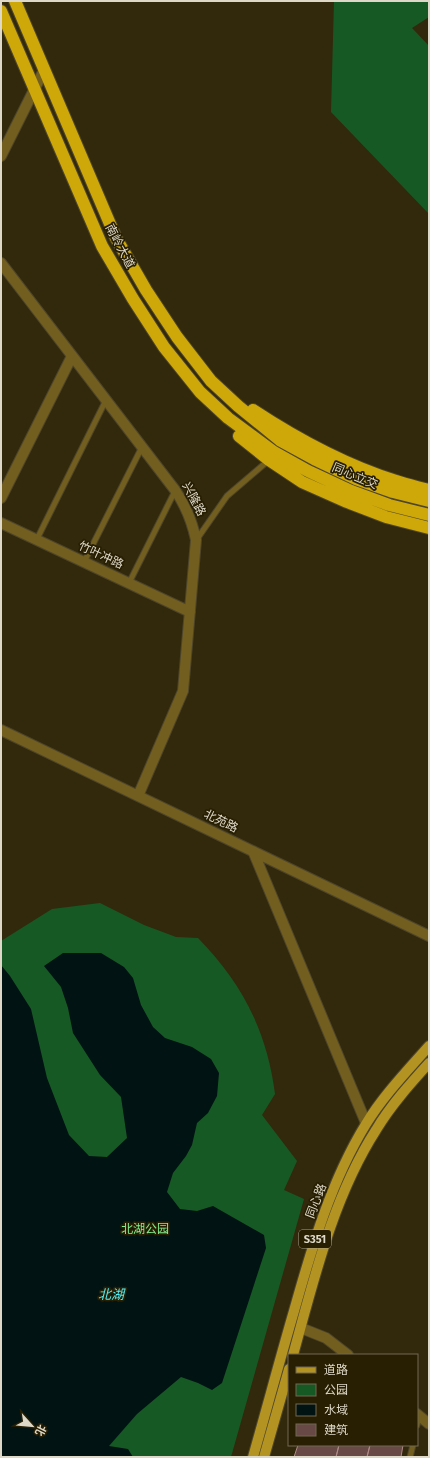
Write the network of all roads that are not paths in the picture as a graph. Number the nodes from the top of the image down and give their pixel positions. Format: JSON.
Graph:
{"nodes":[{"id":1,"x":15,"y":1,"type":"edge"},
{"id":2,"x":1,"y":11,"type":"edge"},
{"id":3,"x":44,"y":70,"type":"junction"},
{"id":4,"x":34,"y":90,"type":"junction"},
{"id":5,"x":1,"y":156,"type":"edge"},
{"id":6,"x":1,"y":263,"type":"edge"},
{"id":7,"x":72,"y":356,"type":"junction"},
{"id":8,"x":211,"y":381,"type":"junction"},
{"id":9,"x":106,"y":400,"type":"junction"},
{"id":10,"x":281,"y":441,"type":"joint"},
{"id":11,"x":142,"y":446,"type":"junction"},
{"id":12,"x":271,"y":456,"type":"junction"},
{"id":13,"x":175,"y":490,"type":"junction"},
{"id":14,"x":429,"y":490,"type":"edge"},
{"id":15,"x":1,"y":498,"type":"edge"},
{"id":16,"x":429,"y":501,"type":"edge"},
{"id":17,"x":429,"y":515,"type":"edge"},
{"id":18,"x":1,"y":523,"type":"edge"},
{"id":19,"x":429,"y":528,"type":"edge"},
{"id":20,"x":37,"y":539,"type":"junction"},
{"id":21,"x":196,"y":540,"type":"junction"},
{"id":22,"x":84,"y":562,"type":"junction"},
{"id":23,"x":129,"y":583,"type":"junction"},
{"id":24,"x":190,"y":612,"type":"junction"},
{"id":25,"x":1,"y":730,"type":"edge"},
{"id":26,"x":138,"y":796,"type":"junction"},
{"id":27,"x":253,"y":852,"type":"junction"},
{"id":28,"x":429,"y":936,"type":"edge"},
{"id":29,"x":429,"y":1046,"type":"edge"},
{"id":30,"x":429,"y":1063,"type":"edge"},
{"id":31,"x":366,"y":1123,"type":"junction"},
{"id":32,"x":301,"y":1328,"type":"junction"},
{"id":33,"x":293,"y":1354,"type":"edge"},
{"id":34,"x":347,"y":1354,"type":"edge"},
{"id":35,"x":288,"y":1373,"type":"edge"},
{"id":36,"x":418,"y":1418,"type":"edge"},
{"id":37,"x":429,"y":1424,"type":"edge"},
{"id":38,"x":413,"y":1446,"type":"edge"},
{"id":39,"x":253,"y":1457,"type":"edge"},
{"id":40,"x":264,"y":1457,"type":"edge"},
{"id":41,"x":410,"y":1457,"type":"edge"}],
"edges":[{"from":1,"to":3,"type":"highway","name":"南岭大道"},
{"from":2,"to":4,"type":"highway","name":"南岭大道"},
{"from":3,"to":4,"type":"street"},
{"from":3,"to":8,"type":"highway","name":"南岭大道"},
{"from":4,"to":5,"type":"street"},
{"from":4,"to":12,"type":"highway","name":"南岭大道"},
{"from":6,"to":7,"type":"street","name":"兴隆路"},
{"from":7,"to":9,"type":"street","name":"兴隆路"},
{"from":7,"to":15,"type":"street"},
{"from":8,"to":10,"type":"highway","name":"南岭大道"},
{"from":8,"to":14,"type":"highway"},
{"from":9,"to":11,"type":"street","name":"兴隆路"},
{"from":9,"to":20,"type":"lane"},
{"from":10,"to":16,"type":"highway","name":"同心立交"},
{"from":11,"to":13,"type":"street","name":"兴隆路"},
{"from":11,"to":22,"type":"lane"},
{"from":12,"to":17,"type":"highway","name":"同心立交"},
{"from":12,"to":19,"type":"highway"},
{"from":12,"to":21,"type":"lane"},
{"from":13,"to":21,"type":"street","name":"兴隆路"},
{"from":13,"to":23,"type":"lane"},
{"from":18,"to":20,"type":"street","name":"竹叶冲路"},
{"from":20,"to":22,"type":"street","name":"竹叶冲路"},
{"from":21,"to":24,"type":"street","name":"兴隆路"},
{"from":22,"to":23,"type":"street","name":"竹叶冲路"},
{"from":23,"to":24,"type":"street","name":"竹叶冲路"},
{"from":24,"to":26,"type":"street","name":"兴隆路"},
{"from":25,"to":26,"type":"street","name":"北苑路"},
{"from":26,"to":27,"type":"street","name":"北苑路"},
{"from":27,"to":28,"type":"street","name":"北苑路"},
{"from":27,"to":31,"type":"street"},
{"from":29,"to":31,"type":"main road","name":"同心路","number":"S351"},
{"from":30,"to":32,"type":"main road","name":"同心路","number":"S351"},
{"from":31,"to":39,"type":"main road","name":"同心路","number":"S351"},
{"from":32,"to":33,"type":"main road","name":"同心路","number":"S351"},
{"from":32,"to":34,"type":"street"},
{"from":35,"to":40,"type":"main road"},
{"from":36,"to":37,"type":"street"},
{"from":38,"to":41,"type":"lane"}]}
